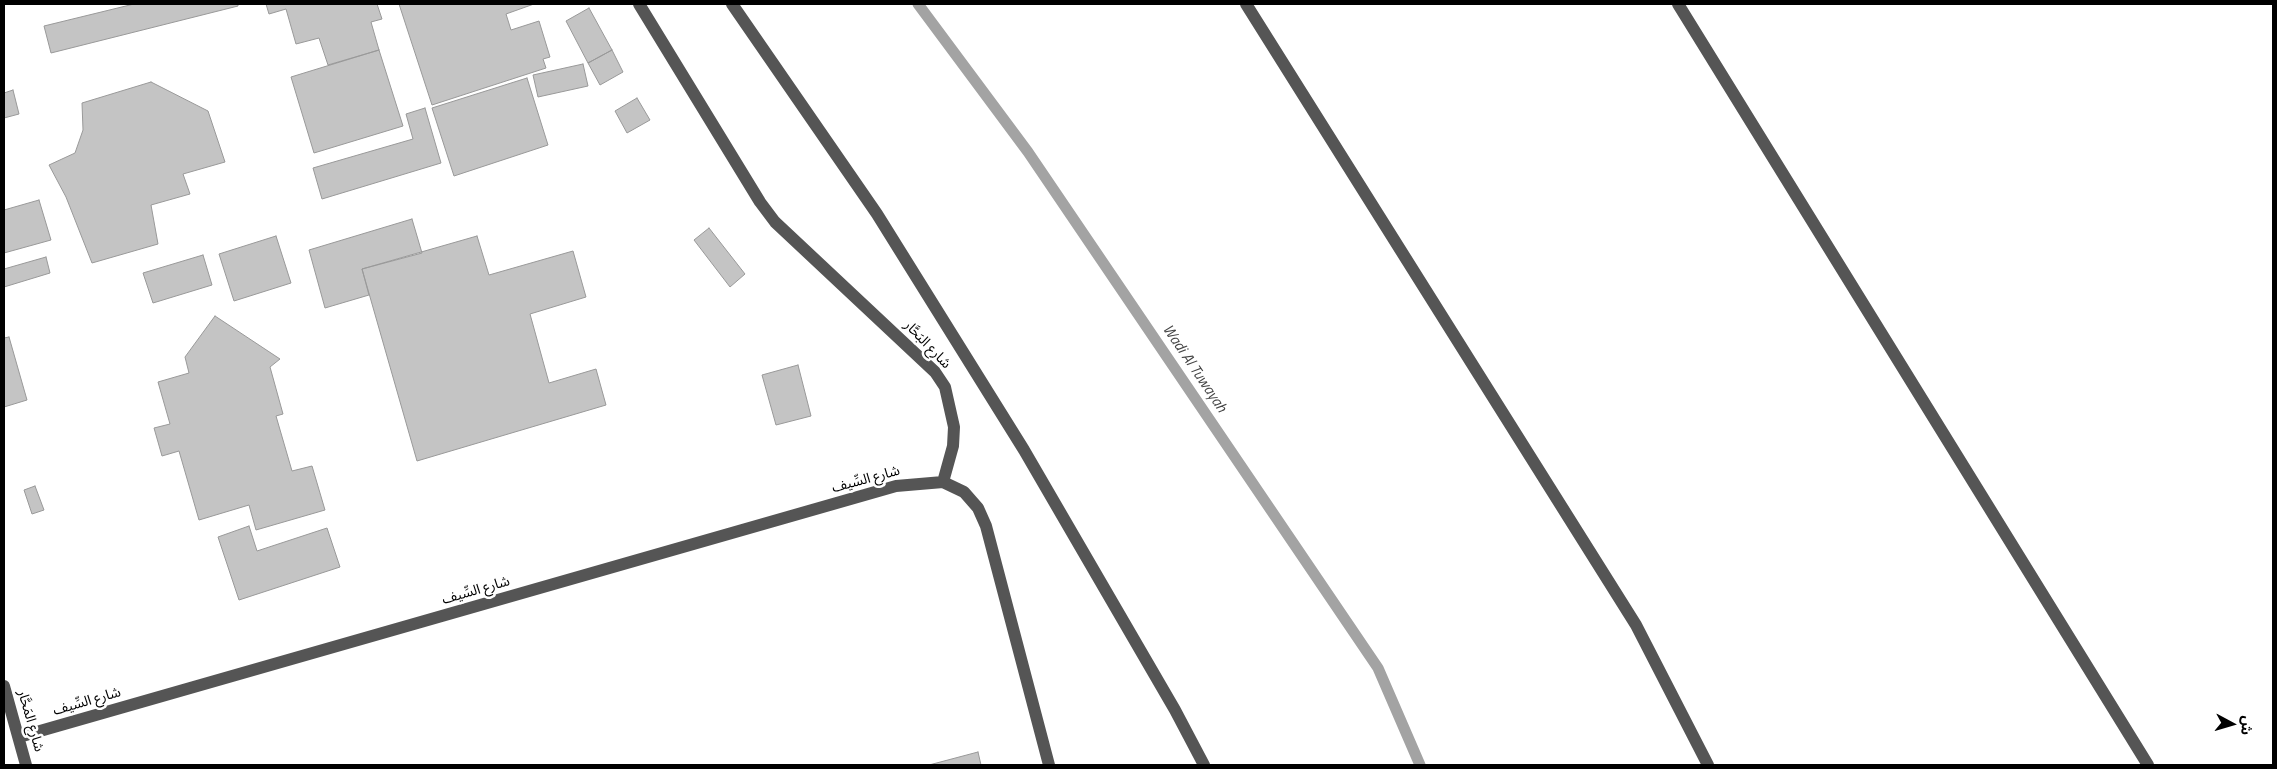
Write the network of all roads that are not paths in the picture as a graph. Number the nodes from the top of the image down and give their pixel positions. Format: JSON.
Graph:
{"nodes":[{"id":1,"x":639,"y":4,"type":"edge"},
{"id":2,"x":732,"y":4,"type":"edge"},
{"id":3,"x":1246,"y":4,"type":"edge"},
{"id":4,"x":1678,"y":4,"type":"edge"},
{"id":5,"x":943,"y":482,"type":"junction"},
{"id":6,"x":4,"y":686,"type":"edge"},
{"id":7,"x":20,"y":737,"type":"junction"},
{"id":8,"x":26,"y":765,"type":"edge"},
{"id":9,"x":1049,"y":765,"type":"edge"},
{"id":10,"x":1204,"y":765,"type":"edge"},
{"id":11,"x":1708,"y":765,"type":"edge"},
{"id":12,"x":2148,"y":765,"type":"edge"}],
"edges":[{"from":1,"to":5,"type":"street","name":"شارع البَحَّار"},
{"from":2,"to":10,"type":"street"},
{"from":3,"to":11,"type":"street"},
{"from":4,"to":12,"type":"street"},
{"from":5,"to":7,"type":"street","name":"شارع السِّيف"},
{"from":5,"to":9,"type":"street"},
{"from":6,"to":7,"type":"street","name":"شارع المَحَّار"},
{"from":7,"to":8,"type":"street","name":"شارع المَحَّار"}]}
